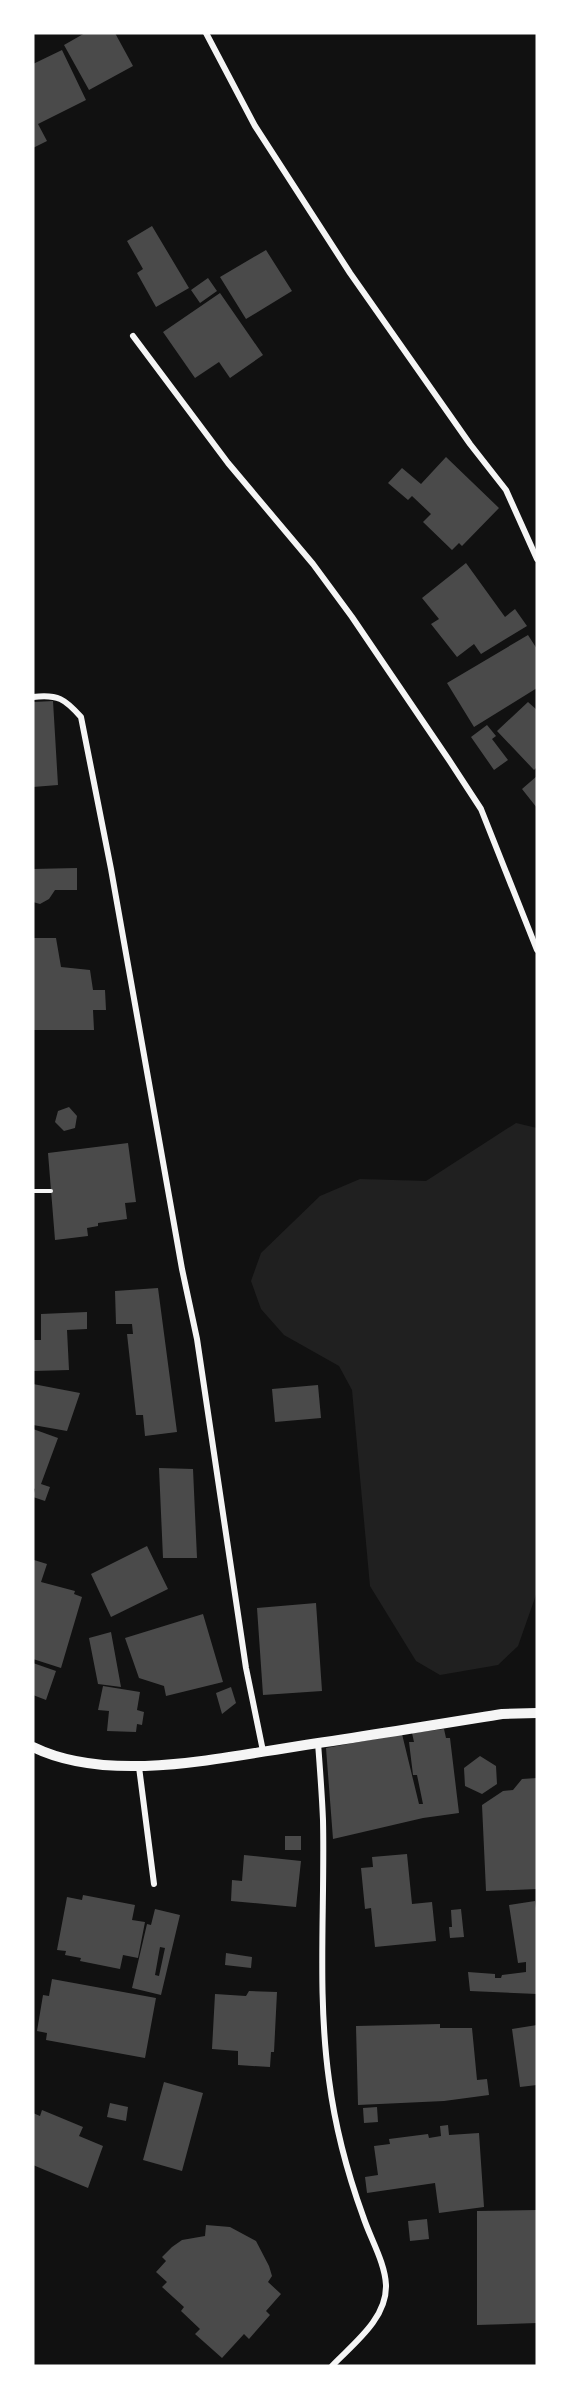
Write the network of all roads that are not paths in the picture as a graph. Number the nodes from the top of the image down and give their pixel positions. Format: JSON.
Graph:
{"nodes":[{"id":1,"x":206,"y":33,"type":"edge"},
{"id":2,"x":133,"y":336,"type":"dead end"},
{"id":3,"x":537,"y":559,"type":"edge"},
{"id":4,"x":33,"y":697,"type":"edge"},
{"id":5,"x":537,"y":950,"type":"edge"},
{"id":6,"x":537,"y":1713,"type":"edge"},
{"id":7,"x":318,"y":1743,"type":"junction"},
{"id":8,"x":33,"y":1747,"type":"edge"},
{"id":9,"x":263,"y":1751,"type":"junction"},
{"id":10,"x":139,"y":1767,"type":"junction"},
{"id":11,"x":154,"y":1884,"type":"dead end"},
{"id":12,"x":332,"y":2366,"type":"edge"}],
"edges":[{"from":1,"to":3,"type":"street"},
{"from":2,"to":5,"type":"street"},
{"from":4,"to":9,"type":"street"},
{"from":6,"to":7,"type":"street"},
{"from":7,"to":9,"type":"street"},
{"from":7,"to":12,"type":"street"},
{"from":8,"to":10,"type":"street"},
{"from":9,"to":10,"type":"street"},
{"from":10,"to":11,"type":"street"}]}
